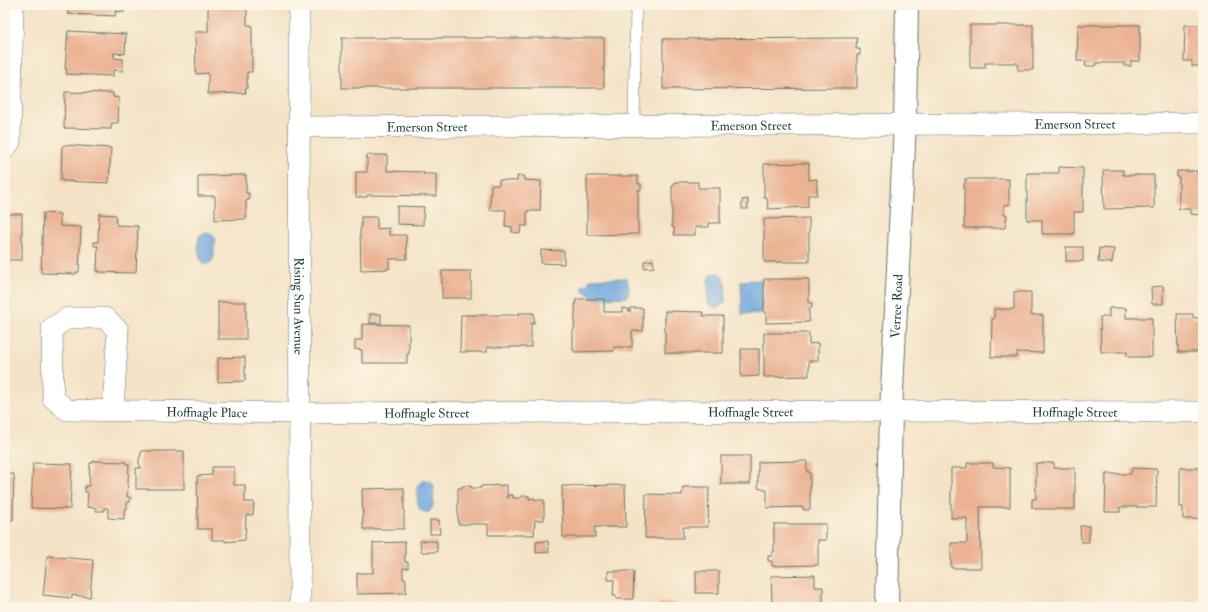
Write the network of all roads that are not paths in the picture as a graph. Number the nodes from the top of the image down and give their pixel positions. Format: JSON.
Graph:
{"nodes":[{"id":1,"x":13,"y":5,"type":"edge"},
{"id":2,"x":299,"y":5,"type":"edge"},
{"id":3,"x":636,"y":5,"type":"edge"},
{"id":4,"x":907,"y":5,"type":"edge"},
{"id":5,"x":8,"y":100,"type":"edge"},
{"id":6,"x":1203,"y":123,"type":"edge"},
{"id":7,"x":905,"y":124,"type":"junction"},
{"id":8,"x":634,"y":126,"type":"junction"},
{"id":9,"x":298,"y":127,"type":"junction"},
{"id":10,"x":5,"y":148,"type":"edge"},
{"id":11,"x":113,"y":410,"type":"junction"},
{"id":12,"x":891,"y":411,"type":"junction"},
{"id":13,"x":1203,"y":412,"type":"edge"},
{"id":14,"x":300,"y":413,"type":"junction"},
{"id":15,"x":300,"y":607,"type":"edge"},
{"id":16,"x":888,"y":607,"type":"edge"}],
"edges":[{"from":1,"to":5,"type":"street"},
{"from":2,"to":9,"type":"street","name":"Rising Sun Avenue"},
{"from":3,"to":8,"type":"lane"},
{"from":4,"to":7,"type":"main road","name":"Verree Road"},
{"from":5,"to":10,"type":"street"},
{"from":6,"to":7,"type":"street","name":"Emerson Street"},
{"from":7,"to":8,"type":"street","name":"Emerson Street"},
{"from":7,"to":12,"type":"main road","name":"Verree Road"},
{"from":8,"to":9,"type":"street","name":"Emerson Street"},
{"from":9,"to":14,"type":"street","name":"Rising Sun Avenue"},
{"from":11,"to":11,"type":"street","name":"Hoffnagle Place"},
{"from":11,"to":14,"type":"street","name":"Hoffnagle Place"},
{"from":12,"to":13,"type":"street","name":"Hoffnagle Street"},
{"from":12,"to":14,"type":"street","name":"Hoffnagle Street"},
{"from":12,"to":16,"type":"main road","name":"Verree Road"},
{"from":14,"to":15,"type":"street","name":"Rising Sun Avenue"}]}
